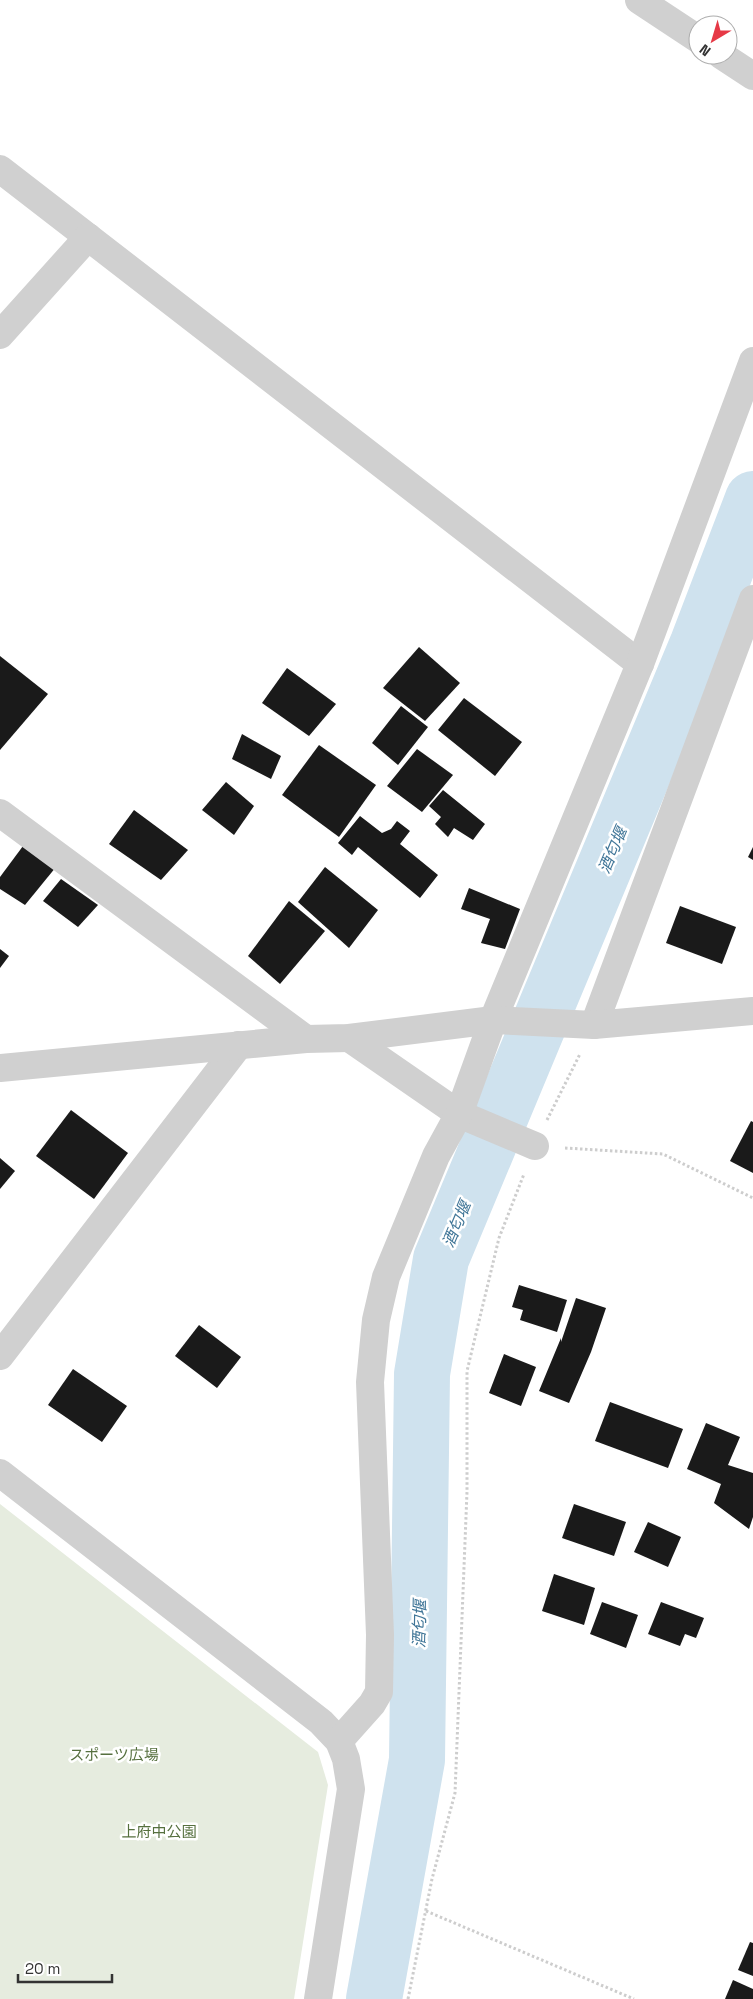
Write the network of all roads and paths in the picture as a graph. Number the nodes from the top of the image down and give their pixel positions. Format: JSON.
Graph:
{"nodes":[{"id":1,"x":639,"y":0,"type":"edge"},
{"id":2,"x":688,"y":32,"type":"edge"},
{"id":3,"x":736,"y":65,"type":"edge"},
{"id":4,"x":753,"y":76,"type":"edge"},
{"id":5,"x":0,"y":169,"type":"edge"},
{"id":6,"x":88,"y":237,"type":"junction"},
{"id":7,"x":0,"y":335,"type":"edge"},
{"id":8,"x":753,"y":361,"type":"edge"},
{"id":9,"x":753,"y":599,"type":"edge"},
{"id":10,"x":640,"y":664,"type":"junction"},
{"id":11,"x":0,"y":813,"type":"edge"},
{"id":12,"x":753,"y":1011,"type":"edge"},
{"id":13,"x":495,"y":1020,"type":"junction"},
{"id":14,"x":593,"y":1025,"type":"junction"},
{"id":15,"x":348,"y":1038,"type":"junction"},
{"id":16,"x":306,"y":1039,"type":"junction"},
{"id":17,"x":239,"y":1045,"type":"junction"},
{"id":18,"x":0,"y":1068,"type":"edge"},
{"id":19,"x":459,"y":1114,"type":"junction"},
{"id":20,"x":534,"y":1146,"type":"junction"},
{"id":21,"x":753,"y":1198,"type":"edge"},
{"id":22,"x":0,"y":1356,"type":"edge"},
{"id":23,"x":0,"y":1473,"type":"edge"},
{"id":24,"x":339,"y":1741,"type":"junction"},
{"id":25,"x":426,"y":1911,"type":"junction"},
{"id":26,"x":318,"y":1999,"type":"edge"},
{"id":27,"x":408,"y":1999,"type":"edge"},
{"id":28,"x":634,"y":1999,"type":"edge"}],
"edges":[{"from":1,"to":2,"type":"street"},
{"from":3,"to":4,"type":"street"},
{"from":5,"to":6,"type":"street"},
{"from":6,"to":7,"type":"street"},
{"from":6,"to":10,"type":"street"},
{"from":8,"to":10,"type":"street"},
{"from":9,"to":14,"type":"street"},
{"from":10,"to":13,"type":"street"},
{"from":11,"to":16,"type":"street"},
{"from":12,"to":14,"type":"street"},
{"from":13,"to":14,"type":"street"},
{"from":13,"to":15,"type":"street"},
{"from":13,"to":19,"type":"street"},
{"from":14,"to":20,"type":"path"},
{"from":15,"to":16,"type":"street"},
{"from":15,"to":19,"type":"street"},
{"from":16,"to":17,"type":"street"},
{"from":17,"to":18,"type":"street"},
{"from":17,"to":22,"type":"street"},
{"from":19,"to":20,"type":"street"},
{"from":19,"to":24,"type":"street"},
{"from":20,"to":21,"type":"path"},
{"from":20,"to":25,"type":"path"},
{"from":23,"to":24,"type":"street"},
{"from":24,"to":26,"type":"street"},
{"from":25,"to":27,"type":"path"},
{"from":25,"to":28,"type":"path"}]}
